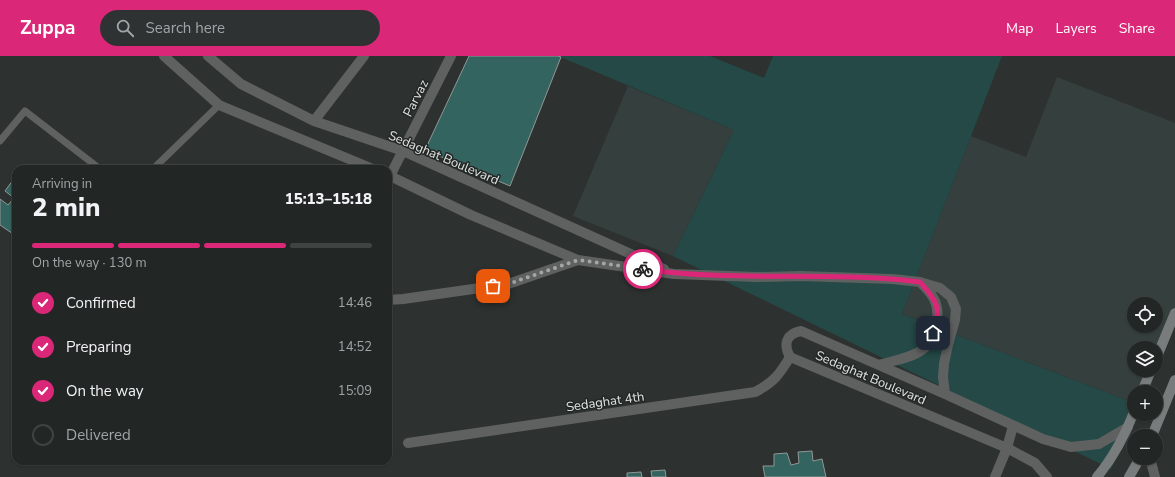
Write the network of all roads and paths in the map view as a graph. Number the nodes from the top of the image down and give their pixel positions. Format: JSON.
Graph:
{"nodes":[{"id":1,"x":164,"y":56,"type":"edge"},
{"id":2,"x":208,"y":56,"type":"edge"},
{"id":3,"x":364,"y":56,"type":"edge"},
{"id":4,"x":451,"y":56,"type":"edge"},
{"id":5,"x":219,"y":105,"type":"junction"},
{"id":6,"x":314,"y":121,"type":"junction"},
{"id":7,"x":0,"y":140,"type":"edge"},
{"id":8,"x":403,"y":151,"type":"junction"},
{"id":9,"x":95,"y":165,"type":"edge"},
{"id":10,"x":157,"y":165,"type":"edge"},
{"id":11,"x":363,"y":165,"type":"edge"},
{"id":12,"x":392,"y":171,"type":"edge"},
{"id":13,"x":392,"y":177,"type":"edge"},
{"id":14,"x":578,"y":260,"type":"junction"},
{"id":15,"x":674,"y":274,"type":"junction"},
{"id":16,"x":920,"y":282,"type":"junction"},
{"id":17,"x":392,"y":300,"type":"edge"},
{"id":18,"x":1175,"y":313,"type":"edge"},
{"id":19,"x":1163,"y":342,"type":"edge"},
{"id":20,"x":790,"y":357,"type":"junction"},
{"id":21,"x":879,"y":365,"type":"junction"},
{"id":22,"x":1175,"y":380,"type":"edge"},
{"id":23,"x":945,"y":394,"type":"junction"},
{"id":24,"x":1130,"y":421,"type":"edge"},
{"id":25,"x":1013,"y":426,"type":"junction"},
{"id":26,"x":1128,"y":427,"type":"junction"},
{"id":27,"x":1155,"y":429,"type":"edge"},
{"id":28,"x":408,"y":443,"type":"dead end"},
{"id":29,"x":1007,"y":448,"type":"junction"},
{"id":30,"x":1136,"y":465,"type":"edge"},
{"id":31,"x":1152,"y":465,"type":"edge"},
{"id":32,"x":995,"y":477,"type":"edge"},
{"id":33,"x":1047,"y":477,"type":"edge"},
{"id":34,"x":1097,"y":477,"type":"edge"},
{"id":35,"x":1129,"y":477,"type":"edge"},
{"id":36,"x":1155,"y":477,"type":"edge"}],
"edges":[{"from":1,"to":5,"type":"street"},
{"from":2,"to":6,"type":"street","name":"Sedaghat Boulevard"},
{"from":3,"to":6,"type":"street"},
{"from":4,"to":8,"type":"street","name":"Parvaz"},
{"from":5,"to":10,"type":"lane"},
{"from":5,"to":11,"type":"street"},
{"from":6,"to":8,"type":"street","name":"Sedaghat Boulevard"},
{"from":7,"to":9,"type":"lane"},
{"from":8,"to":12,"type":"street","name":"Parvaz"},
{"from":8,"to":15,"type":"street","name":"Sedaghat Boulevard"},
{"from":13,"to":14,"type":"street","name":"Sedaghat Boulevard"},
{"from":14,"to":15,"type":"street","name":"Sedaghat Boulevard"},
{"from":14,"to":17,"type":"street"},
{"from":15,"to":16,"type":"street","name":"Sedaghat Boulevard"},
{"from":16,"to":21,"type":"street","name":"Sedaghat Boulevard"},
{"from":16,"to":23,"type":"street","name":"Sedaghat Boulevard"},
{"from":18,"to":19,"type":"street"},
{"from":20,"to":21,"type":"street","name":"Sedaghat Boulevard"},
{"from":20,"to":28,"type":"street","name":"Sedaghat 4th"},
{"from":20,"to":29,"type":"street","name":"Sedaghat Boulevard"},
{"from":21,"to":23,"type":"street","name":"Sedaghat Boulevard"},
{"from":22,"to":27,"type":"street"},
{"from":23,"to":25,"type":"street","name":"Sedaghat Boulevard"},
{"from":24,"to":26,"type":"street"},
{"from":25,"to":26,"type":"street","name":"Sedaghat Boulevard"},
{"from":25,"to":29,"type":"street"},
{"from":26,"to":34,"type":"street"},
{"from":29,"to":32,"type":"street"},
{"from":29,"to":33,"type":"street","name":"Sedaghat Boulevard"},
{"from":30,"to":35,"type":"street"},
{"from":31,"to":36,"type":"street"}]}
